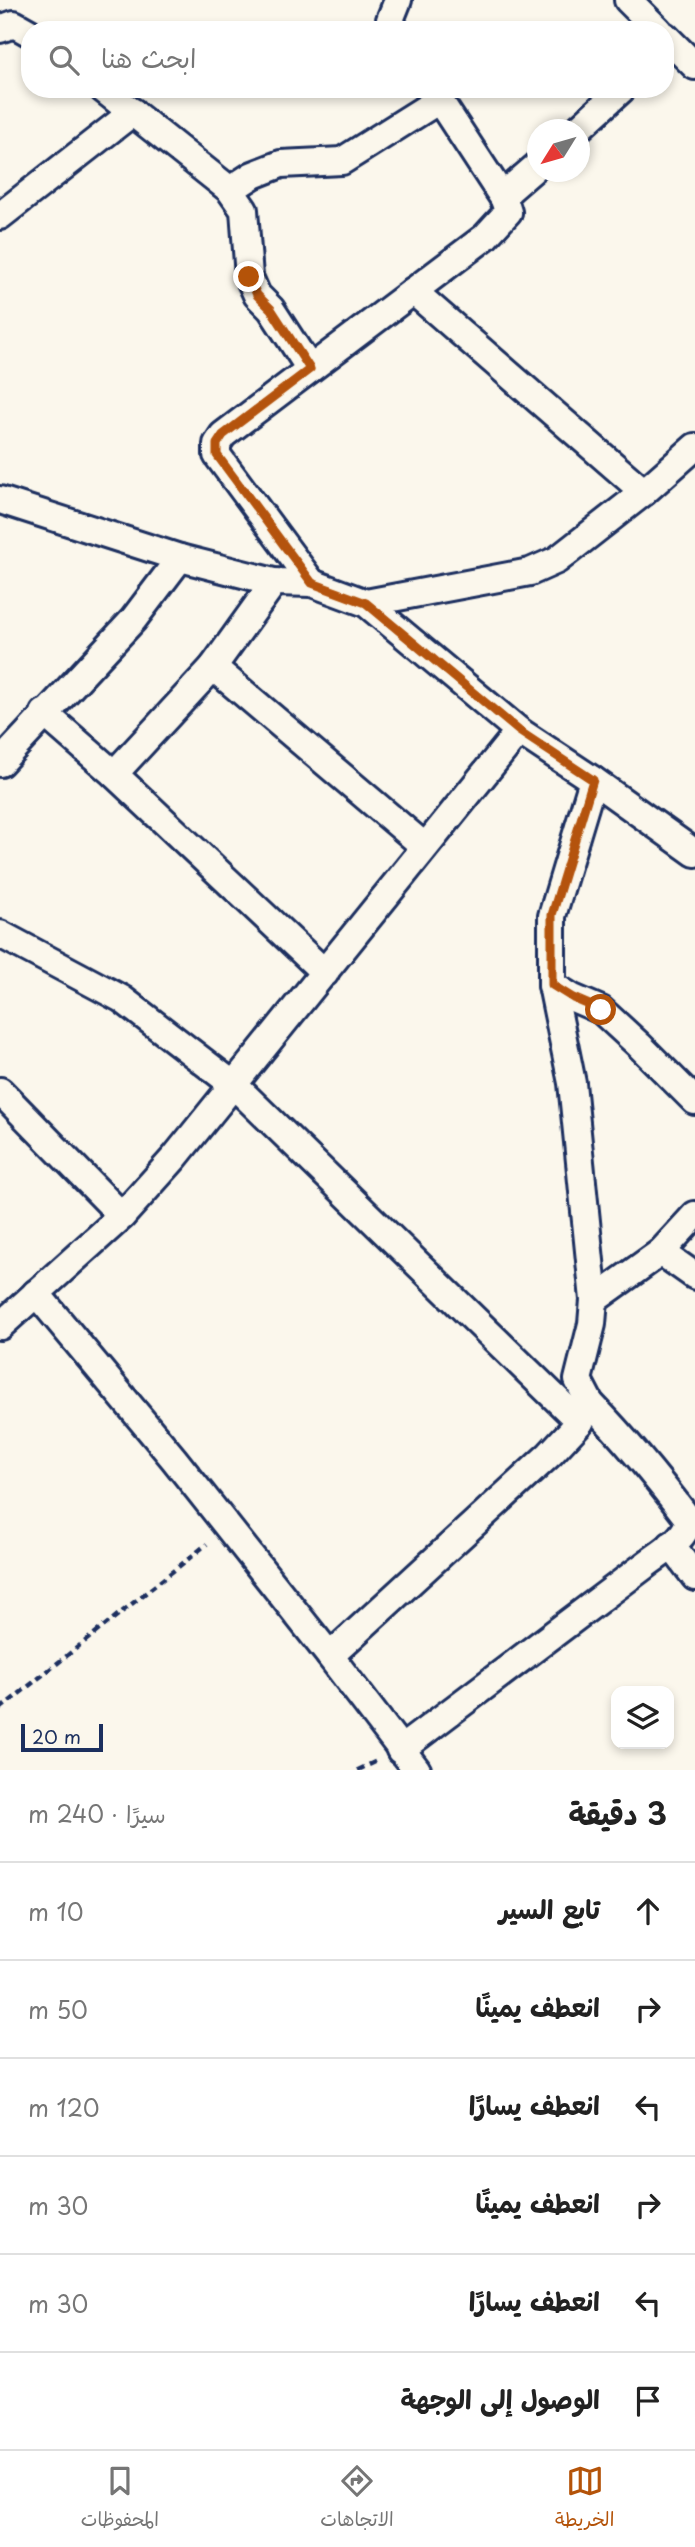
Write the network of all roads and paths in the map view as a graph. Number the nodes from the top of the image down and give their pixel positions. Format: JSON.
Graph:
{"nodes":[{"id":1,"x":628,"y":0,"type":"edge"},
{"id":2,"x":395,"y":1,"type":"edge"},
{"id":3,"x":390,"y":21,"type":"edge"},
{"id":4,"x":647,"y":21,"type":"edge"},
{"id":5,"x":674,"y":48,"type":"edge"},
{"id":6,"x":695,"y":66,"type":"edge"},
{"id":7,"x":115,"y":98,"type":"edge"},
{"id":8,"x":431,"y":98,"type":"edge"},
{"id":9,"x":437,"y":98,"type":"edge"},
{"id":10,"x":612,"y":98,"type":"edge"},
{"id":11,"x":133,"y":112,"type":"junction"},
{"id":12,"x":589,"y":119,"type":"edge"},
{"id":13,"x":527,"y":174,"type":"edge"},
{"id":14,"x":230,"y":190,"type":"junction"},
{"id":15,"x":504,"y":199,"type":"junction"},
{"id":16,"x":0,"y":216,"type":"edge"},
{"id":17,"x":413,"y":291,"type":"junction"},
{"id":18,"x":310,"y":369,"type":"junction"},
{"id":19,"x":695,"y":447,"type":"edge"},
{"id":20,"x":644,"y":492,"type":"junction"},
{"id":21,"x":0,"y":500,"type":"edge"},
{"id":22,"x":180,"y":558,"type":"junction"},
{"id":23,"x":274,"y":582,"type":"junction"},
{"id":24,"x":312,"y":583,"type":"junction"},
{"id":25,"x":366,"y":603,"type":"junction"},
{"id":26,"x":213,"y":667,"type":"junction"},
{"id":27,"x":44,"y":713,"type":"junction"},
{"id":28,"x":519,"y":731,"type":"junction"},
{"id":29,"x":0,"y":763,"type":"edge"},
{"id":30,"x":114,"y":774,"type":"junction"},
{"id":31,"x":593,"y":780,"type":"junction"},
{"id":32,"x":424,"y":846,"type":"junction"},
{"id":33,"x":695,"y":853,"type":"edge"},
{"id":34,"x":0,"y":934,"type":"edge"},
{"id":35,"x":325,"y":973,"type":"junction"},
{"id":36,"x":552,"y":985,"type":"junction"},
{"id":37,"x":235,"y":1086,"type":"junction"},
{"id":38,"x":0,"y":1091,"type":"edge"},
{"id":39,"x":695,"y":1101,"type":"edge"},
{"id":40,"x":695,"y":1215,"type":"edge"},
{"id":41,"x":122,"y":1216,"type":"junction"},
{"id":42,"x":661,"y":1252,"type":"junction"},
{"id":43,"x":695,"y":1276,"type":"edge"},
{"id":44,"x":36,"y":1293,"type":"junction"},
{"id":45,"x":594,"y":1300,"type":"junction"},
{"id":46,"x":0,"y":1326,"type":"edge"},
{"id":47,"x":585,"y":1413,"type":"junction"},
{"id":48,"x":228,"y":1528,"type":"junction"},
{"id":49,"x":671,"y":1545,"type":"junction"},
{"id":50,"x":695,"y":1577,"type":"edge"},
{"id":51,"x":330,"y":1656,"type":"junction"},
{"id":52,"x":0,"y":1709,"type":"edge"},
{"id":53,"x":400,"y":1750,"type":"junction"},
{"id":54,"x":417,"y":1770,"type":"edge"}],
"edges":[{"from":1,"to":4,"type":"street"},
{"from":2,"to":3,"type":"street"},
{"from":5,"to":6,"type":"street"},
{"from":7,"to":11,"type":"street"},
{"from":8,"to":14,"type":"street"},
{"from":9,"to":15,"type":"street"},
{"from":10,"to":12,"type":"street"},
{"from":11,"to":14,"type":"street"},
{"from":11,"to":16,"type":"street"},
{"from":13,"to":15,"type":"street"},
{"from":14,"to":18,"type":"street"},
{"from":15,"to":17,"type":"street"},
{"from":17,"to":18,"type":"street"},
{"from":17,"to":20,"type":"street"},
{"from":18,"to":24,"type":"street"},
{"from":19,"to":20,"type":"street"},
{"from":20,"to":25,"type":"street"},
{"from":21,"to":22,"type":"street"},
{"from":22,"to":23,"type":"street"},
{"from":22,"to":27,"type":"street"},
{"from":23,"to":24,"type":"street"},
{"from":23,"to":26,"type":"street"},
{"from":24,"to":25,"type":"street"},
{"from":25,"to":28,"type":"street"},
{"from":26,"to":30,"type":"street"},
{"from":26,"to":32,"type":"street"},
{"from":27,"to":29,"type":"street"},
{"from":27,"to":30,"type":"street"},
{"from":28,"to":31,"type":"street"},
{"from":28,"to":32,"type":"street"},
{"from":30,"to":35,"type":"street"},
{"from":31,"to":33,"type":"street"},
{"from":31,"to":36,"type":"street"},
{"from":32,"to":35,"type":"street"},
{"from":34,"to":37,"type":"street"},
{"from":35,"to":37,"type":"street"},
{"from":36,"to":39,"type":"street"},
{"from":36,"to":45,"type":"street"},
{"from":37,"to":41,"type":"street"},
{"from":37,"to":47,"type":"street"},
{"from":38,"to":41,"type":"street"},
{"from":40,"to":42,"type":"street"},
{"from":41,"to":44,"type":"street"},
{"from":42,"to":43,"type":"street"},
{"from":42,"to":45,"type":"street"},
{"from":44,"to":46,"type":"street"},
{"from":44,"to":48,"type":"street"},
{"from":45,"to":47,"type":"street"},
{"from":47,"to":49,"type":"street"},
{"from":47,"to":51,"type":"street"},
{"from":48,"to":51,"type":"street"},
{"from":48,"to":52,"type":"path"},
{"from":49,"to":50,"type":"street"},
{"from":49,"to":53,"type":"street"},
{"from":51,"to":53,"type":"street"},
{"from":53,"to":54,"type":"street"}]}
